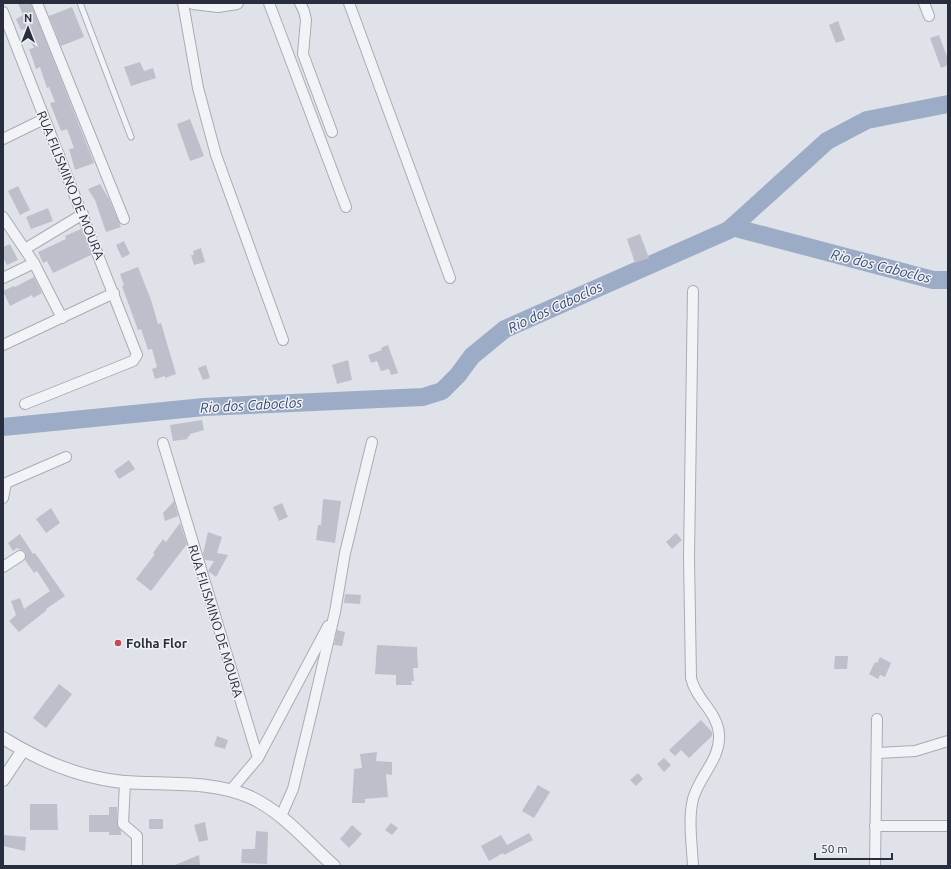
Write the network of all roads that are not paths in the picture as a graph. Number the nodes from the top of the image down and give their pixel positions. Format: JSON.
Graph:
{"nodes":[{"id":1,"x":37,"y":3,"type":"edge"},
{"id":2,"x":80,"y":3,"type":"edge"},
{"id":3,"x":183,"y":3,"type":"edge"},
{"id":4,"x":236,"y":3,"type":"edge"},
{"id":5,"x":269,"y":3,"type":"edge"},
{"id":6,"x":300,"y":3,"type":"edge"},
{"id":7,"x":349,"y":3,"type":"edge"},
{"id":8,"x":924,"y":3,"type":"edge"},
{"id":9,"x":198,"y":4,"type":"edge"},
{"id":10,"x":3,"y":12,"type":"edge"},
{"id":11,"x":929,"y":16,"type":"dead end"},
{"id":12,"x":44,"y":118,"type":"junction"},
{"id":13,"x":332,"y":132,"type":"dead end"},
{"id":14,"x":131,"y":137,"type":"dead end"},
{"id":15,"x":3,"y":139,"type":"edge"},
{"id":16,"x":346,"y":206,"type":"dead end"},
{"id":17,"x":83,"y":214,"type":"junction"},
{"id":18,"x":3,"y":217,"type":"edge"},
{"id":19,"x":124,"y":219,"type":"dead end"},
{"id":20,"x":25,"y":249,"type":"junction"},
{"id":21,"x":34,"y":263,"type":"junction"},
{"id":22,"x":3,"y":278,"type":"edge"},
{"id":23,"x":450,"y":278,"type":"dead end"},
{"id":24,"x":693,"y":291,"type":"dead end"},
{"id":25,"x":114,"y":293,"type":"junction"},
{"id":26,"x":62,"y":318,"type":"junction"},
{"id":27,"x":283,"y":340,"type":"dead end"},
{"id":28,"x":3,"y":345,"type":"edge"},
{"id":29,"x":25,"y":404,"type":"dead end"},
{"id":30,"x":372,"y":442,"type":"dead end"},
{"id":31,"x":163,"y":443,"type":"dead end"},
{"id":32,"x":66,"y":458,"type":"dead end"},
{"id":33,"x":5,"y":484,"type":"edge"},
{"id":34,"x":3,"y":498,"type":"edge"},
{"id":35,"x":20,"y":556,"type":"dead end"},
{"id":36,"x":3,"y":567,"type":"edge"},
{"id":37,"x":335,"y":612,"type":"junction"},
{"id":38,"x":877,"y":719,"type":"dead end"},
{"id":39,"x":3,"y":738,"type":"edge"},
{"id":40,"x":948,"y":741,"type":"edge"},
{"id":41,"x":23,"y":750,"type":"junction"},
{"id":42,"x":878,"y":753,"type":"junction"},
{"id":43,"x":258,"y":758,"type":"junction"},
{"id":44,"x":3,"y":780,"type":"edge"},
{"id":45,"x":125,"y":782,"type":"junction"},
{"id":46,"x":230,"y":791,"type":"junction"},
{"id":47,"x":281,"y":816,"type":"junction"},
{"id":48,"x":875,"y":826,"type":"junction"},
{"id":49,"x":948,"y":826,"type":"edge"},
{"id":50,"x":137,"y":866,"type":"edge"},
{"id":51,"x":334,"y":866,"type":"edge"},
{"id":52,"x":693,"y":866,"type":"edge"},
{"id":53,"x":875,"y":866,"type":"edge"}],
"edges":[{"from":1,"to":19,"type":"street"},
{"from":2,"to":14,"type":"lane"},
{"from":3,"to":27,"type":"street"},
{"from":4,"to":9,"type":"street"},
{"from":5,"to":16,"type":"street"},
{"from":6,"to":13,"type":"street"},
{"from":7,"to":23,"type":"street"},
{"from":8,"to":11,"type":"street"},
{"from":10,"to":12,"type":"street","name":"RUA FILISMINO DE MOURA"},
{"from":12,"to":15,"type":"street"},
{"from":12,"to":17,"type":"street","name":"RUA FILISMINO DE MOURA"},
{"from":17,"to":20,"type":"street"},
{"from":17,"to":25,"type":"street","name":"RUA FILISMINO DE MOURA"},
{"from":18,"to":20,"type":"street"},
{"from":20,"to":21,"type":"street"},
{"from":21,"to":22,"type":"street"},
{"from":21,"to":26,"type":"street"},
{"from":24,"to":52,"type":"street"},
{"from":25,"to":26,"type":"street"},
{"from":25,"to":29,"type":"street","name":"RUA FILISMINO DE MOURA"},
{"from":26,"to":28,"type":"street"},
{"from":30,"to":37,"type":"street"},
{"from":31,"to":43,"type":"street","name":"RUA FILISMINO DE MOURA"},
{"from":32,"to":33,"type":"street"},
{"from":33,"to":34,"type":"street"},
{"from":35,"to":36,"type":"street"},
{"from":37,"to":43,"type":"street"},
{"from":37,"to":47,"type":"street"},
{"from":38,"to":42,"type":"street"},
{"from":39,"to":41,"type":"street"},
{"from":40,"to":42,"type":"street"},
{"from":41,"to":44,"type":"street"},
{"from":41,"to":45,"type":"street"},
{"from":42,"to":48,"type":"street"},
{"from":43,"to":46,"type":"street"},
{"from":45,"to":46,"type":"street"},
{"from":45,"to":50,"type":"street"},
{"from":46,"to":47,"type":"street"},
{"from":47,"to":51,"type":"street"},
{"from":48,"to":49,"type":"street"},
{"from":48,"to":53,"type":"street"}]}
